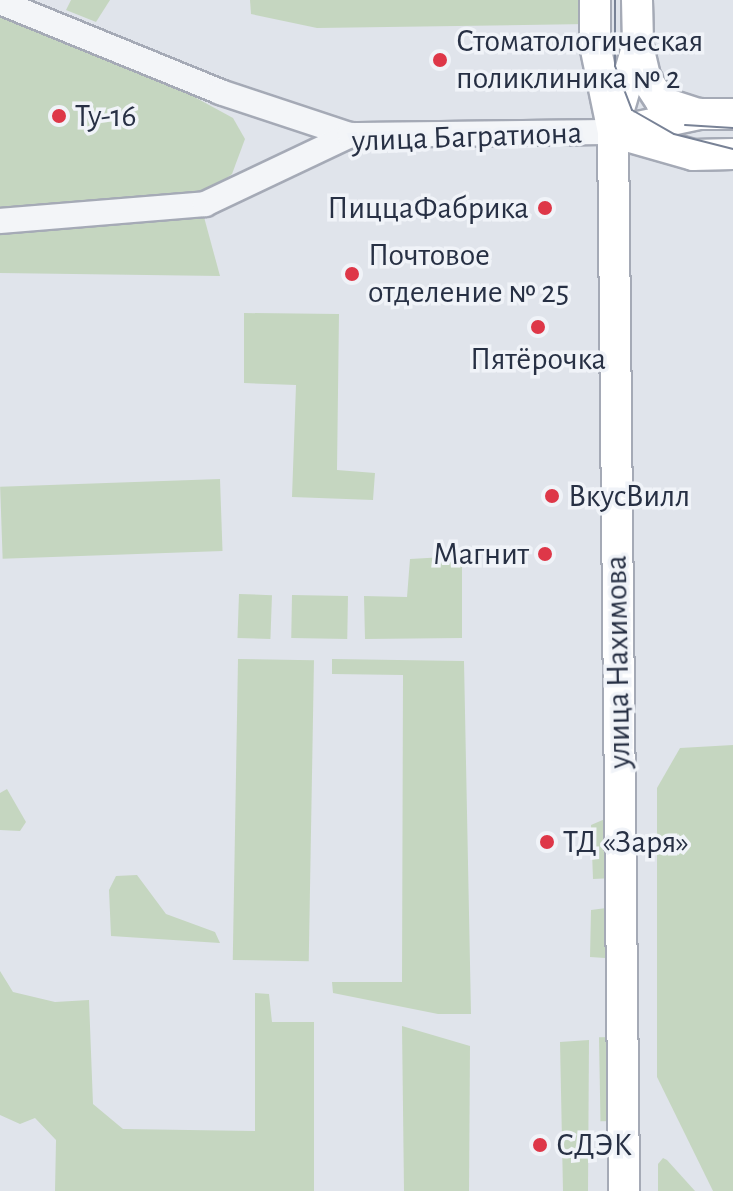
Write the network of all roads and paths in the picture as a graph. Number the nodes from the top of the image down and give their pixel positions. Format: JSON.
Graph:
{"nodes":[{"id":1,"x":595,"y":0,"type":"edge"},
{"id":2,"x":637,"y":0,"type":"edge"},
{"id":3,"x":0,"y":2,"type":"edge"},
{"id":4,"x":638,"y":44,"type":"junction"},
{"id":5,"x":700,"y":114,"type":"junction"},
{"id":6,"x":733,"y":114,"type":"edge"},
{"id":7,"x":613,"y":132,"type":"junction"},
{"id":8,"x":350,"y":135,"type":"junction"},
{"id":9,"x":733,"y":154,"type":"edge"},
{"id":10,"x":0,"y":221,"type":"edge"},
{"id":11,"x":624,"y":1191,"type":"edge"}],
"edges":[{"from":1,"to":7,"type":"main road","name":"улица Нахимова"},
{"from":2,"to":4,"type":"main road","name":"улица Нахимова"},
{"from":3,"to":8,"type":"street"},
{"from":4,"to":5,"type":"main road"},
{"from":4,"to":7,"type":"main road","name":"улица Нахимова"},
{"from":5,"to":6,"type":"main road","name":"улица Багратиона"},
{"from":5,"to":7,"type":"main road","name":"улица Багратиона"},
{"from":7,"to":8,"type":"street","name":"улица Багратиона"},
{"from":7,"to":9,"type":"main road","name":"улица Багратиона"},
{"from":7,"to":11,"type":"main road","name":"улица Нахимова"},
{"from":8,"to":10,"type":"street","name":"улица Багратиона"}]}
